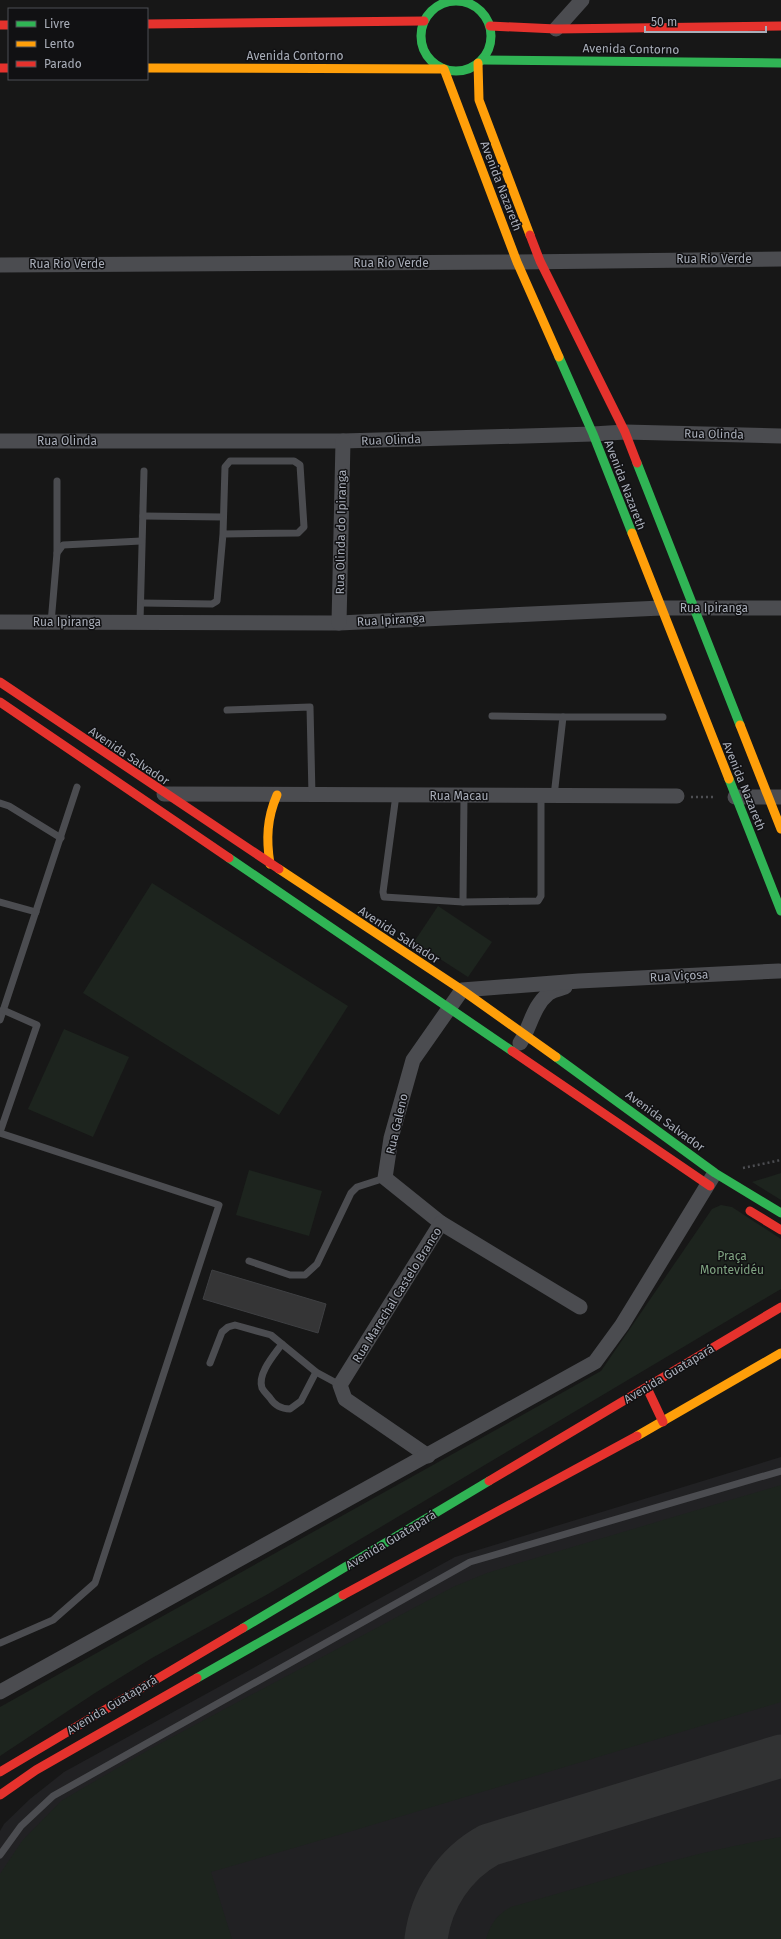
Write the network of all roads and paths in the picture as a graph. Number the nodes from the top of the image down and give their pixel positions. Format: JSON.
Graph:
{"nodes":[{"id":1,"x":582,"y":0,"type":"edge"},
{"id":2,"x":465,"y":1,"type":"edge"},
{"id":3,"x":437,"y":3,"type":"edge"},
{"id":4,"x":424,"y":21,"type":"junction"},
{"id":5,"x":148,"y":24,"type":"edge"},
{"id":6,"x":490,"y":26,"type":"junction"},
{"id":7,"x":781,"y":26,"type":"edge"},
{"id":8,"x":556,"y":29,"type":"junction"},
{"id":9,"x":480,"y":61,"type":"junction"},
{"id":10,"x":781,"y":63,"type":"edge"},
{"id":11,"x":148,"y":68,"type":"edge"},
{"id":12,"x":443,"y":69,"type":"junction"},
{"id":13,"x":781,"y":259,"type":"edge"},
{"id":14,"x":540,"y":261,"type":"junction"},
{"id":15,"x":517,"y":262,"type":"junction"},
{"id":16,"x":0,"y":265,"type":"edge"},
{"id":17,"x":625,"y":432,"type":"junction"},
{"id":18,"x":593,"y":434,"type":"junction"},
{"id":19,"x":781,"y":436,"type":"edge"},
{"id":20,"x":0,"y":441,"type":"edge"},
{"id":21,"x":343,"y":441,"type":"junction"},
{"id":22,"x":144,"y":471,"type":"dead end"},
{"id":23,"x":57,"y":481,"type":"dead end"},
{"id":24,"x":143,"y":516,"type":"junction"},
{"id":25,"x":223,"y":517,"type":"junction"},
{"id":26,"x":223,"y":534,"type":"junction"},
{"id":27,"x":141,"y":541,"type":"junction"},
{"id":28,"x":56,"y":553,"type":"junction"},
{"id":29,"x":141,"y":603,"type":"junction"},
{"id":30,"x":661,"y":608,"type":"junction"},
{"id":31,"x":694,"y":608,"type":"junction"},
{"id":32,"x":781,"y":608,"type":"edge"},
{"id":33,"x":0,"y":622,"type":"edge"},
{"id":34,"x":51,"y":622,"type":"junction"},
{"id":35,"x":140,"y":622,"type":"junction"},
{"id":36,"x":339,"y":623,"type":"junction"},
{"id":37,"x":0,"y":682,"type":"edge"},
{"id":38,"x":0,"y":702,"type":"edge"},
{"id":39,"x":227,"y":710,"type":"dead end"},
{"id":40,"x":492,"y":716,"type":"dead end"},
{"id":41,"x":563,"y":717,"type":"junction"},
{"id":42,"x":663,"y":717,"type":"dead end"},
{"id":43,"x":77,"y":787,"type":"dead end"},
{"id":44,"x":165,"y":794,"type":"junction"},
{"id":45,"x":137,"y":795,"type":"junction"},
{"id":46,"x":277,"y":795,"type":"junction"},
{"id":47,"x":312,"y":795,"type":"junction"},
{"id":48,"x":396,"y":795,"type":"junction"},
{"id":49,"x":464,"y":796,"type":"junction"},
{"id":50,"x":547,"y":796,"type":"junction"},
{"id":51,"x":677,"y":796,"type":"joint"},
{"id":52,"x":735,"y":797,"type":"junction"},
{"id":53,"x":774,"y":797,"type":"edge"},
{"id":54,"x":0,"y":803,"type":"edge"},
{"id":55,"x":781,"y":829,"type":"edge"},
{"id":56,"x":61,"y":838,"type":"junction"},
{"id":57,"x":270,"y":864,"type":"junction"},
{"id":58,"x":0,"y":902,"type":"edge"},
{"id":59,"x":463,"y":902,"type":"junction"},
{"id":60,"x":781,"y":911,"type":"edge"},
{"id":61,"x":36,"y":912,"type":"junction"},
{"id":62,"x":779,"y":971,"type":"dead end"},
{"id":63,"x":579,"y":981,"type":"junction"},
{"id":64,"x":462,"y":990,"type":"junction"},
{"id":65,"x":3,"y":1010,"type":"junction"},
{"id":66,"x":449,"y":1010,"type":"junction"},
{"id":67,"x":0,"y":1020,"type":"edge"},
{"id":68,"x":526,"y":1034,"type":"junction"},
{"id":69,"x":514,"y":1052,"type":"junction"},
{"id":70,"x":0,"y":1133,"type":"edge"},
{"id":71,"x":781,"y":1160,"type":"edge"},
{"id":72,"x":385,"y":1178,"type":"junction"},
{"id":73,"x":711,"y":1179,"type":"junction"},
{"id":74,"x":720,"y":1193,"type":"dead end"},
{"id":75,"x":740,"y":1205,"type":"dead end"},
{"id":76,"x":781,"y":1213,"type":"edge"},
{"id":77,"x":441,"y":1223,"type":"junction"},
{"id":78,"x":781,"y":1230,"type":"edge"},
{"id":79,"x":249,"y":1261,"type":"dead end"},
{"id":80,"x":580,"y":1307,"type":"dead end"},
{"id":81,"x":781,"y":1307,"type":"edge"},
{"id":82,"x":282,"y":1344,"type":"junction"},
{"id":83,"x":781,"y":1353,"type":"edge"},
{"id":84,"x":210,"y":1363,"type":"dead end"},
{"id":85,"x":316,"y":1372,"type":"junction"},
{"id":86,"x":340,"y":1385,"type":"junction"},
{"id":87,"x":647,"y":1388,"type":"junction"},
{"id":88,"x":663,"y":1422,"type":"junction"},
{"id":89,"x":428,"y":1456,"type":"junction"},
{"id":90,"x":781,"y":1471,"type":"edge"},
{"id":91,"x":0,"y":1643,"type":"edge"},
{"id":92,"x":0,"y":1692,"type":"edge"},
{"id":93,"x":0,"y":1772,"type":"edge"},
{"id":94,"x":0,"y":1795,"type":"edge"},
{"id":95,"x":0,"y":1855,"type":"edge"}],
"edges":[{"from":1,"to":8,"type":"street"},
{"from":2,"to":3,"type":"main road"},
{"from":2,"to":6,"type":"main road"},
{"from":3,"to":4,"type":"main road"},
{"from":4,"to":5,"type":"main road"},
{"from":4,"to":12,"type":"main road"},
{"from":6,"to":8,"type":"main road","name":"Avenida Contorno"},
{"from":6,"to":9,"type":"main road"},
{"from":7,"to":8,"type":"main road","name":"Avenida Contorno"},
{"from":9,"to":10,"type":"main road","name":"Avenida Contorno"},
{"from":9,"to":12,"type":"main road"},
{"from":9,"to":14,"type":"main road","name":"Avenida Nazareth"},
{"from":11,"to":12,"type":"main road","name":"Avenida Contorno"},
{"from":12,"to":15,"type":"main road","name":"Avenida Nazareth"},
{"from":13,"to":14,"type":"street","name":"Rua Rio Verde"},
{"from":14,"to":15,"type":"street","name":"Rua Rio Verde"},
{"from":14,"to":17,"type":"main road","name":"Avenida Nazareth"},
{"from":15,"to":16,"type":"street","name":"Rua Rio Verde"},
{"from":15,"to":18,"type":"main road","name":"Avenida Nazareth"},
{"from":17,"to":18,"type":"street","name":"Rua Olinda"},
{"from":17,"to":19,"type":"street","name":"Rua Olinda"},
{"from":17,"to":31,"type":"main road","name":"Avenida Nazareth"},
{"from":18,"to":21,"type":"street","name":"Rua Olinda"},
{"from":18,"to":30,"type":"main road","name":"Avenida Nazareth"},
{"from":20,"to":21,"type":"street","name":"Rua Olinda"},
{"from":21,"to":36,"type":"street","name":"Rua Olinda do Ipiranga"},
{"from":22,"to":24,"type":"lane"},
{"from":23,"to":28,"type":"lane"},
{"from":24,"to":25,"type":"lane"},
{"from":24,"to":27,"type":"lane"},
{"from":25,"to":26,"type":"lane"},
{"from":25,"to":26,"type":"lane"},
{"from":26,"to":29,"type":"lane"},
{"from":27,"to":28,"type":"lane"},
{"from":27,"to":29,"type":"lane"},
{"from":28,"to":34,"type":"lane"},
{"from":29,"to":35,"type":"lane"},
{"from":30,"to":31,"type":"street","name":"Rua Ipiranga"},
{"from":30,"to":36,"type":"street","name":"Rua Ipiranga"},
{"from":30,"to":52,"type":"main road","name":"Avenida Nazareth"},
{"from":31,"to":32,"type":"street","name":"Rua Ipiranga"},
{"from":31,"to":53,"type":"main road","name":"Avenida Nazareth"},
{"from":33,"to":34,"type":"street","name":"Rua Ipiranga"},
{"from":34,"to":35,"type":"street","name":"Rua Ipiranga"},
{"from":35,"to":36,"type":"street","name":"Rua Ipiranga"},
{"from":37,"to":44,"type":"main road","name":"Avenida Salvador"},
{"from":38,"to":45,"type":"main road","name":"Avenida Salvador"},
{"from":39,"to":47,"type":"lane"},
{"from":40,"to":41,"type":"lane"},
{"from":41,"to":42,"type":"lane"},
{"from":41,"to":50,"type":"lane"},
{"from":43,"to":56,"type":"lane"},
{"from":44,"to":45,"type":"street","name":"Rua Macau"},
{"from":44,"to":46,"type":"street","name":"Rua Macau"},
{"from":44,"to":57,"type":"main road","name":"Avenida Salvador"},
{"from":45,"to":66,"type":"main road","name":"Avenida Salvador"},
{"from":46,"to":47,"type":"street","name":"Rua Macau"},
{"from":46,"to":57,"type":"main road"},
{"from":47,"to":48,"type":"street","name":"Rua Macau"},
{"from":48,"to":49,"type":"street","name":"Rua Macau"},
{"from":48,"to":59,"type":"lane"},
{"from":49,"to":50,"type":"street","name":"Rua Macau"},
{"from":49,"to":59,"type":"lane"},
{"from":50,"to":51,"type":"street","name":"Rua Macau"},
{"from":50,"to":59,"type":"lane"},
{"from":51,"to":52,"type":"path"},
{"from":52,"to":53,"type":"street"},
{"from":52,"to":60,"type":"main road","name":"Avenida Nazareth"},
{"from":53,"to":55,"type":"main road","name":"Avenida Nazareth"},
{"from":54,"to":56,"type":"lane"},
{"from":56,"to":61,"type":"lane"},
{"from":57,"to":64,"type":"main road","name":"Avenida Salvador"},
{"from":58,"to":61,"type":"lane"},
{"from":61,"to":65,"type":"lane"},
{"from":62,"to":63,"type":"street","name":"Rua Viçosa"},
{"from":63,"to":64,"type":"street","name":"Rua Viçosa"},
{"from":63,"to":68,"type":"street","name":"Rua Viçosa"},
{"from":64,"to":66,"type":"street","name":"Rua Galeno"},
{"from":64,"to":68,"type":"main road","name":"Avenida Salvador"},
{"from":65,"to":67,"type":"lane"},
{"from":65,"to":70,"type":"lane"},
{"from":66,"to":69,"type":"main road","name":"Avenida Salvador"},
{"from":66,"to":72,"type":"street","name":"Rua Galeno"},
{"from":68,"to":69,"type":"street","name":"Rua Viçosa"},
{"from":68,"to":73,"type":"main road","name":"Avenida Salvador"},
{"from":69,"to":73,"type":"main road","name":"Avenida Salvador"},
{"from":70,"to":91,"type":"lane"},
{"from":71,"to":73,"type":"path"},
{"from":72,"to":77,"type":"street"},
{"from":72,"to":79,"type":"lane"},
{"from":73,"to":74,"type":"main road","name":"Avenida Salvador"},
{"from":73,"to":76,"type":"main road","name":"Avenida Salvador"},
{"from":73,"to":89,"type":"street"},
{"from":75,"to":78,"type":"main road"},
{"from":77,"to":80,"type":"street","name":"Rua Marechal Castelo Branco"},
{"from":77,"to":86,"type":"street","name":"Rua Marechal Castelo Branco"},
{"from":81,"to":87,"type":"main road","name":"Avenida Guatapará"},
{"from":82,"to":84,"type":"lane"},
{"from":82,"to":85,"type":"lane"},
{"from":82,"to":85,"type":"lane"},
{"from":83,"to":88,"type":"main road","name":"Avenida Guatapará"},
{"from":85,"to":86,"type":"lane"},
{"from":86,"to":89,"type":"street"},
{"from":87,"to":88,"type":"main road"},
{"from":87,"to":93,"type":"main road","name":"Avenida Guatapará"},
{"from":88,"to":94,"type":"main road","name":"Avenida Guatapará"},
{"from":89,"to":92,"type":"street"},
{"from":90,"to":95,"type":"lane"}]}
